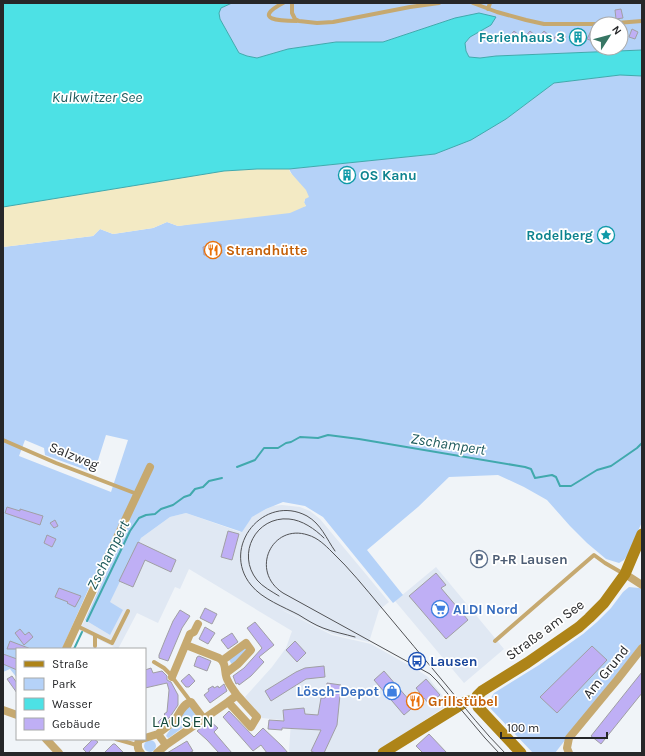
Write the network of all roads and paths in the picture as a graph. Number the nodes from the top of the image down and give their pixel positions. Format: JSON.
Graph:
{"nodes":[{"id":1,"x":283,"y":3,"type":"edge"},
{"id":2,"x":292,"y":3,"type":"edge"},
{"id":3,"x":439,"y":3,"type":"edge"},
{"id":4,"x":473,"y":3,"type":"edge"},
{"id":5,"x":490,"y":3,"type":"edge"},
{"id":6,"x":488,"y":9,"type":"junction"},
{"id":7,"x":299,"y":21,"type":"junction"},
{"id":8,"x":642,"y":21,"type":"edge"},
{"id":9,"x":3,"y":440,"type":"edge"},
{"id":10,"x":150,"y":467,"type":"dead end"},
{"id":11,"x":137,"y":494,"type":"junction"},
{"id":12,"x":642,"y":534,"type":"edge"},
{"id":13,"x":625,"y":574,"type":"junction"},
{"id":14,"x":642,"y":585,"type":"edge"},
{"id":15,"x":128,"y":611,"type":"dead end"},
{"id":16,"x":198,"y":624,"type":"dead end"},
{"id":17,"x":78,"y":626,"type":"junction"},
{"id":18,"x":95,"y":635,"type":"junction"},
{"id":19,"x":495,"y":641,"type":"dead end"},
{"id":20,"x":186,"y":645,"type":"junction"},
{"id":21,"x":95,"y":646,"type":"dead end"},
{"id":22,"x":67,"y":648,"type":"edge"},
{"id":23,"x":642,"y":648,"type":"edge"},
{"id":24,"x":222,"y":660,"type":"junction"},
{"id":25,"x":154,"y":662,"type":"dead end"},
{"id":26,"x":226,"y":673,"type":"junction"},
{"id":27,"x":172,"y":677,"type":"junction"},
{"id":28,"x":237,"y":695,"type":"junction"},
{"id":29,"x":476,"y":701,"type":"junction"},
{"id":30,"x":191,"y":702,"type":"junction"},
{"id":31,"x":228,"y":702,"type":"junction"},
{"id":32,"x":3,"y":710,"type":"edge"},
{"id":33,"x":16,"y":715,"type":"edge"},
{"id":34,"x":203,"y":721,"type":"junction"},
{"id":35,"x":158,"y":734,"type":"junction"},
{"id":36,"x":47,"y":740,"type":"edge"},
{"id":37,"x":121,"y":740,"type":"edge"},
{"id":38,"x":141,"y":744,"type":"edge"},
{"id":39,"x":166,"y":744,"type":"junction"},
{"id":40,"x":58,"y":753,"type":"edge"},
{"id":41,"x":157,"y":753,"type":"edge"},
{"id":42,"x":383,"y":753,"type":"edge"},
{"id":43,"x":521,"y":753,"type":"edge"},
{"id":44,"x":569,"y":753,"type":"edge"}],
"edges":[{"from":1,"to":7,"type":"lane"},
{"from":2,"to":7,"type":"lane"},
{"from":3,"to":7,"type":"lane"},
{"from":4,"to":6,"type":"lane"},
{"from":5,"to":6,"type":"lane"},
{"from":6,"to":8,"type":"lane"},
{"from":9,"to":11,"type":"lane","name":"Salzweg"},
{"from":10,"to":11,"type":"street"},
{"from":11,"to":17,"type":"street"},
{"from":12,"to":13,"type":"main road","name":"Straße am See"},
{"from":13,"to":14,"type":"street"},
{"from":13,"to":19,"type":"lane","name":"Straße am See"},
{"from":13,"to":29,"type":"main road","name":"Straße am See"},
{"from":15,"to":18,"type":"lane"},
{"from":16,"to":20,"type":"street"},
{"from":17,"to":18,"type":"lane"},
{"from":17,"to":22,"type":"street"},
{"from":18,"to":21,"type":"lane"},
{"from":20,"to":24,"type":"street"},
{"from":20,"to":27,"type":"street"},
{"from":23,"to":44,"type":"street","name":"Am Grund"},
{"from":24,"to":26,"type":"street"},
{"from":24,"to":26,"type":"street"},
{"from":25,"to":27,"type":"lane"},
{"from":26,"to":28,"type":"street"},
{"from":27,"to":30,"type":"lane"},
{"from":28,"to":31,"type":"street"},
{"from":28,"to":31,"type":"street"},
{"from":29,"to":42,"type":"main road"},
{"from":29,"to":43,"type":"main road"},
{"from":30,"to":34,"type":"street"},
{"from":30,"to":35,"type":"street"},
{"from":31,"to":34,"type":"street"},
{"from":32,"to":33,"type":"street"},
{"from":34,"to":39,"type":"street"},
{"from":35,"to":38,"type":"street"},
{"from":35,"to":39,"type":"street"},
{"from":36,"to":40,"type":"street"},
{"from":37,"to":38,"type":"lane"},
{"from":39,"to":41,"type":"street"}]}
